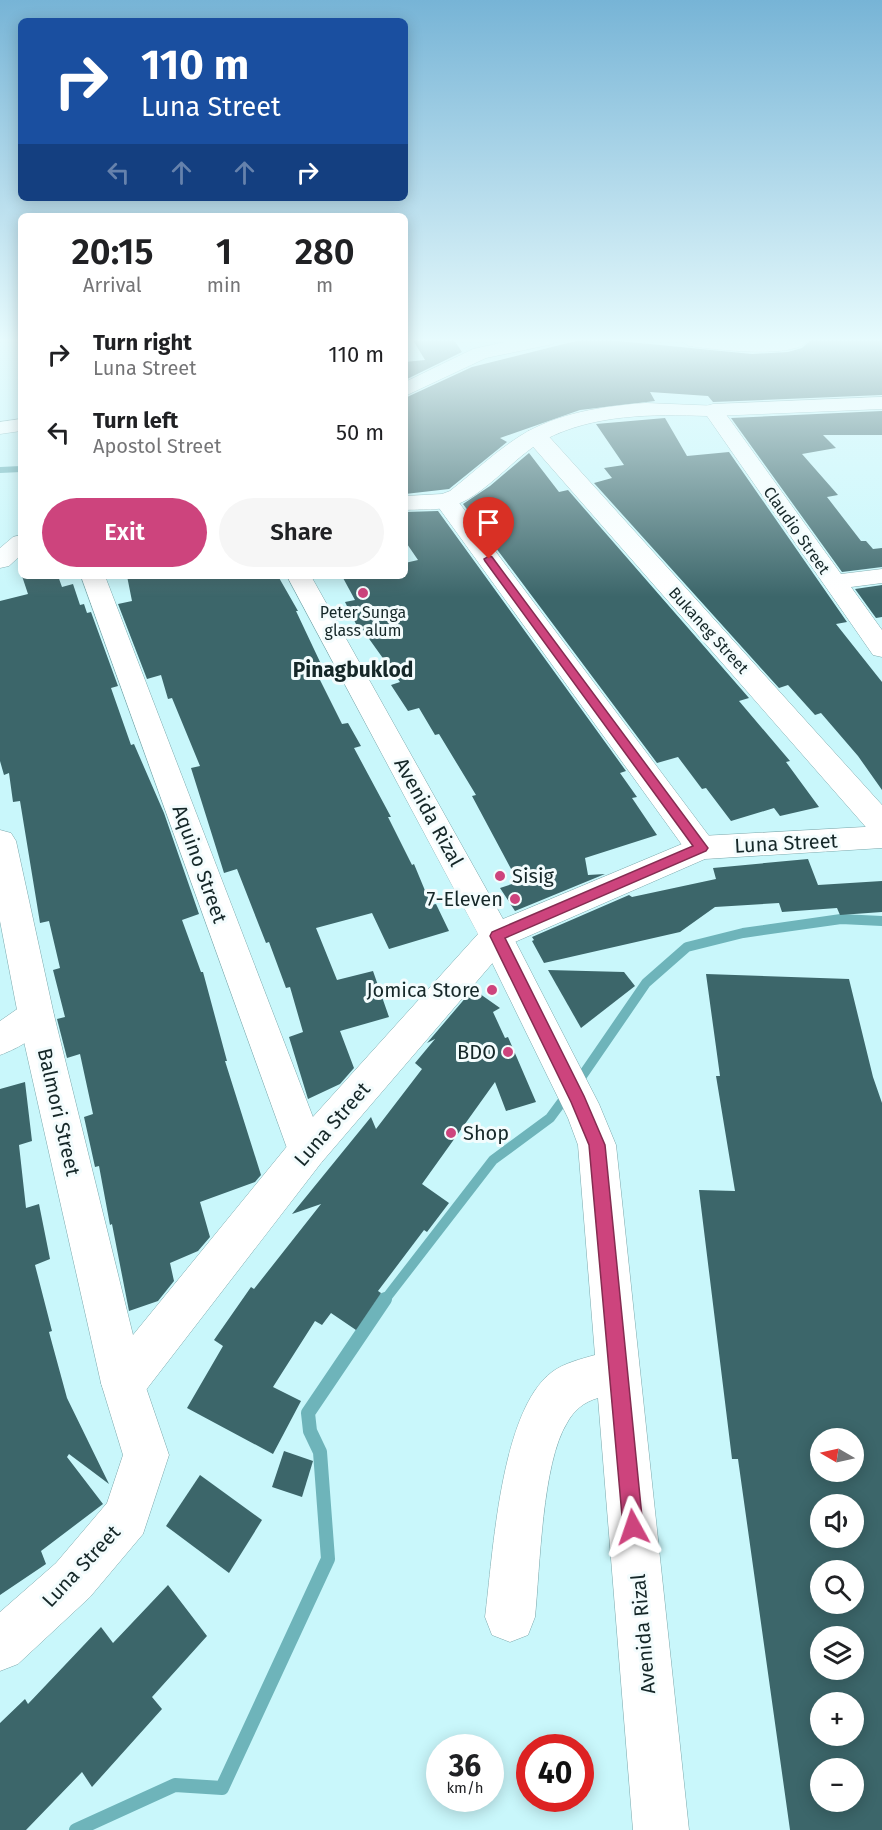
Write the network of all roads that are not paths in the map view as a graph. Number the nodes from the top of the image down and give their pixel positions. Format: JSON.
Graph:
{"nodes":[{"id":1,"x":18,"y":425,"type":"edge"},
{"id":2,"x":560,"y":425,"type":"edge"},
{"id":3,"x":724,"y":425,"type":"edge"},
{"id":4,"x":0,"y":428,"type":"edge"},
{"id":5,"x":536,"y":436,"type":"junction"},
{"id":6,"x":446,"y":501,"type":"junction"},
{"id":7,"x":408,"y":503,"type":"edge"},
{"id":8,"x":18,"y":545,"type":"edge"},
{"id":9,"x":0,"y":561,"type":"edge"},
{"id":10,"x":882,"y":576,"type":"edge"},
{"id":11,"x":94,"y":579,"type":"edge"},
{"id":12,"x":301,"y":579,"type":"edge"},
{"id":13,"x":834,"y":582,"type":"junction"},
{"id":14,"x":882,"y":649,"type":"edge"},
{"id":15,"x":882,"y":825,"type":"edge"},
{"id":16,"x":882,"y":837,"type":"edge"},
{"id":17,"x":0,"y":841,"type":"edge"},
{"id":18,"x":701,"y":848,"type":"junction"},
{"id":19,"x":7,"y":914,"type":"edge"},
{"id":20,"x":496,"y":936,"type":"junction"},
{"id":21,"x":36,"y":1015,"type":"junction"},
{"id":22,"x":0,"y":1040,"type":"edge"},
{"id":23,"x":307,"y":1151,"type":"junction"},
{"id":24,"x":618,"y":1371,"type":"junction"},
{"id":25,"x":123,"y":1383,"type":"junction"},
{"id":26,"x":510,"y":1617,"type":"dead end"},
{"id":27,"x":0,"y":1646,"type":"edge"},
{"id":28,"x":662,"y":1830,"type":"edge"}],
"edges":[{"from":1,"to":4,"type":"street"},
{"from":2,"to":5,"type":"street"},
{"from":3,"to":13,"type":"street","name":"Claudio Street"},
{"from":5,"to":6,"type":"street"},
{"from":5,"to":15,"type":"street","name":"Bukaneg Street"},
{"from":6,"to":7,"type":"street"},
{"from":6,"to":18,"type":"street"},
{"from":8,"to":9,"type":"street"},
{"from":10,"to":13,"type":"street"},
{"from":11,"to":23,"type":"street","name":"Aquino Street"},
{"from":12,"to":20,"type":"street","name":"Avenida Rizal"},
{"from":13,"to":14,"type":"street","name":"Claudio Street"},
{"from":16,"to":18,"type":"street","name":"Luna Street"},
{"from":17,"to":19,"type":"street","name":"Balmori Street"},
{"from":18,"to":20,"type":"street","name":"Luna Street"},
{"from":19,"to":21,"type":"street","name":"Balmori Street"},
{"from":20,"to":23,"type":"street","name":"Luna Street"},
{"from":20,"to":24,"type":"street","name":"Avenida Rizal"},
{"from":21,"to":22,"type":"street"},
{"from":21,"to":25,"type":"street","name":"Balmori Street"},
{"from":23,"to":25,"type":"street","name":"Luna Street"},
{"from":24,"to":26,"type":"street"},
{"from":24,"to":28,"type":"street","name":"Avenida Rizal"},
{"from":25,"to":27,"type":"street","name":"Luna Street"}]}
